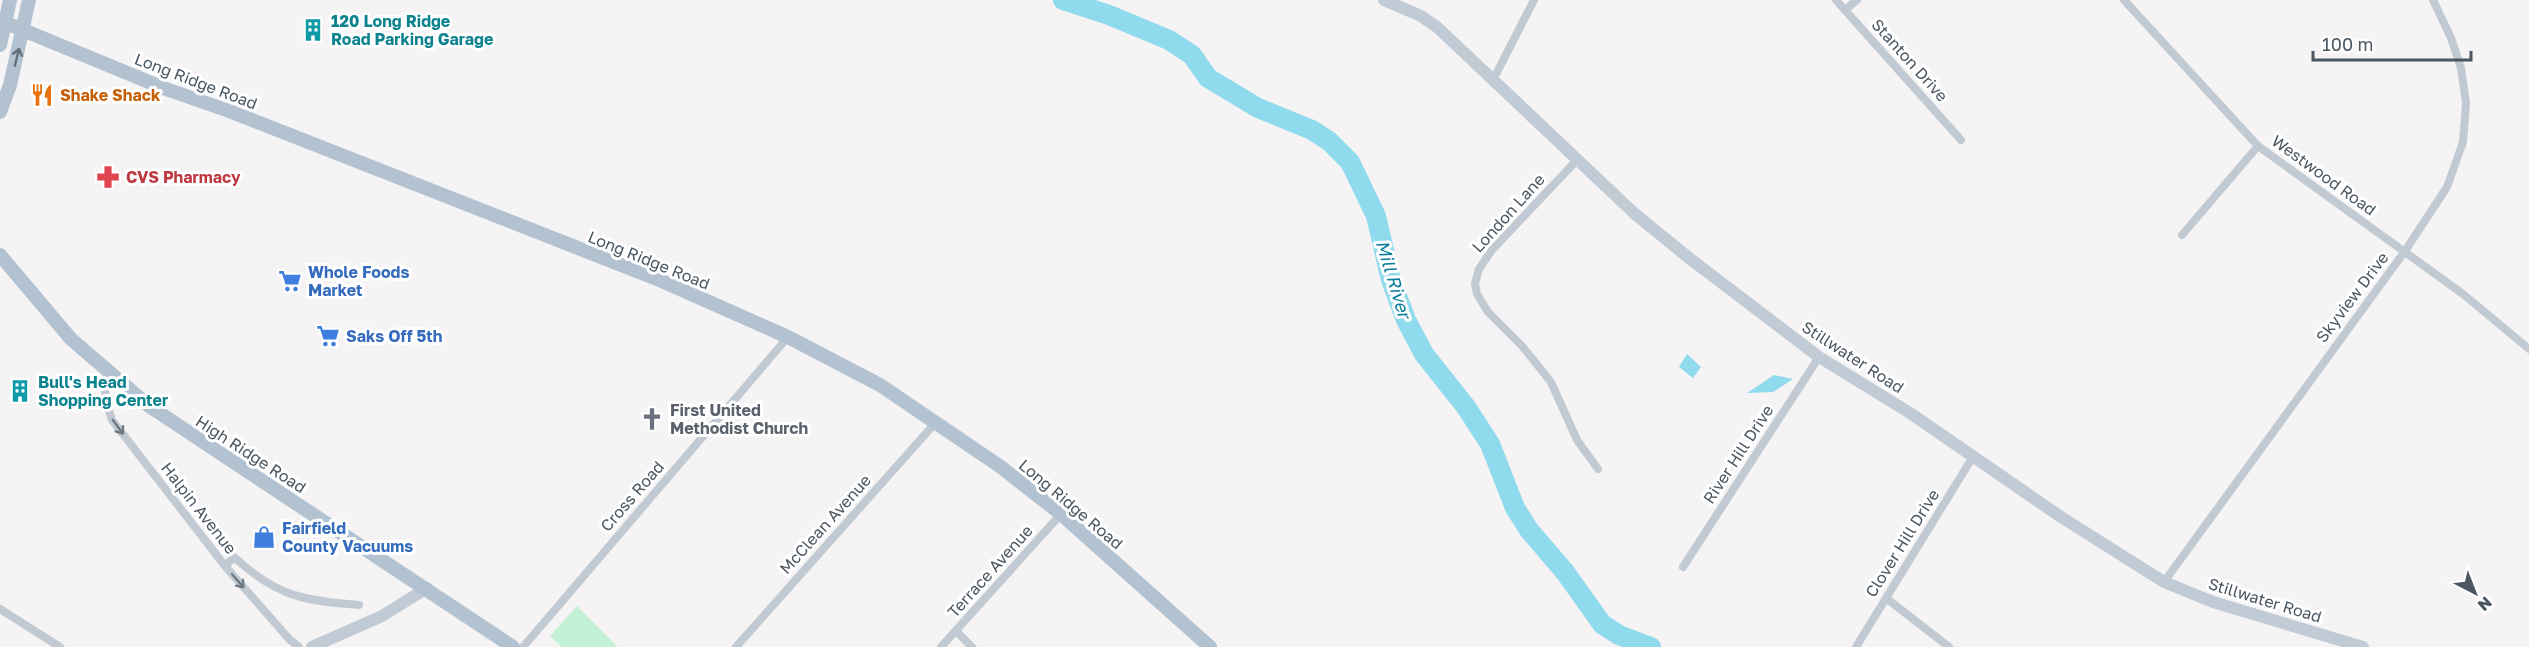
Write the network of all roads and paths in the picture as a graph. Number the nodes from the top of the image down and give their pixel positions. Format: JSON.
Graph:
{"nodes":[{"id":1,"x":10,"y":0,"type":"edge"},
{"id":2,"x":29,"y":0,"type":"edge"},
{"id":3,"x":1384,"y":0,"type":"edge"},
{"id":4,"x":1534,"y":0,"type":"edge"},
{"id":5,"x":1836,"y":0,"type":"edge"},
{"id":6,"x":1857,"y":0,"type":"edge"},
{"id":7,"x":2124,"y":0,"type":"edge"},
{"id":8,"x":2433,"y":0,"type":"edge"},
{"id":9,"x":1845,"y":10,"type":"junction"},
{"id":10,"x":2,"y":21,"type":"edge"},
{"id":11,"x":23,"y":30,"type":"junction"},
{"id":12,"x":0,"y":45,"type":"edge"},
{"id":13,"x":1493,"y":80,"type":"junction"},
{"id":14,"x":0,"y":112,"type":"edge"},
{"id":15,"x":1961,"y":140,"type":"dead end"},
{"id":16,"x":2258,"y":146,"type":"junction"},
{"id":17,"x":1577,"y":160,"type":"junction"},
{"id":18,"x":2182,"y":235,"type":"dead end"},
{"id":19,"x":2405,"y":251,"type":"junction"},
{"id":20,"x":0,"y":255,"type":"edge"},
{"id":21,"x":788,"y":337,"type":"junction"},
{"id":22,"x":2529,"y":349,"type":"edge"},
{"id":23,"x":1819,"y":357,"type":"junction"},
{"id":24,"x":108,"y":373,"type":"junction"},
{"id":25,"x":937,"y":422,"type":"junction"},
{"id":26,"x":1974,"y":455,"type":"junction"},
{"id":27,"x":1598,"y":469,"type":"dead end"},
{"id":28,"x":1061,"y":514,"type":"junction"},
{"id":29,"x":225,"y":566,"type":"junction"},
{"id":30,"x":1683,"y":567,"type":"dead end"},
{"id":31,"x":2164,"y":582,"type":"junction"},
{"id":32,"x":427,"y":588,"type":"junction"},
{"id":33,"x":1886,"y":598,"type":"junction"},
{"id":34,"x":359,"y":605,"type":"dead end"},
{"id":35,"x":0,"y":609,"type":"edge"},
{"id":36,"x":956,"y":631,"type":"junction"},
{"id":37,"x":60,"y":647,"type":"edge"},
{"id":38,"x":299,"y":647,"type":"edge"},
{"id":39,"x":312,"y":647,"type":"edge"},
{"id":40,"x":513,"y":647,"type":"edge"},
{"id":41,"x":523,"y":647,"type":"edge"},
{"id":42,"x":736,"y":647,"type":"edge"},
{"id":43,"x":941,"y":647,"type":"edge"},
{"id":44,"x":972,"y":647,"type":"edge"},
{"id":45,"x":1210,"y":647,"type":"edge"},
{"id":46,"x":1856,"y":647,"type":"edge"},
{"id":47,"x":1949,"y":647,"type":"edge"},
{"id":48,"x":2363,"y":647,"type":"edge"}],
"edges":[{"from":1,"to":10,"type":"main road"},
{"from":2,"to":11,"type":"main road"},
{"from":3,"to":13,"type":"main road","name":"Stillwater Road"},
{"from":4,"to":13,"type":"street"},
{"from":5,"to":9,"type":"street","name":"Stanton Drive"},
{"from":6,"to":9,"type":"street"},
{"from":7,"to":16,"type":"street","name":"Westwood Road"},
{"from":8,"to":19,"type":"street","name":"Skyview Drive"},
{"from":9,"to":15,"type":"street","name":"Stanton Drive"},
{"from":10,"to":11,"type":"main road","name":"Long Ridge Road"},
{"from":10,"to":12,"type":"main road"},
{"from":14,"to":11,"type":"main road","one_way":true},
{"from":11,"to":21,"type":"main road","name":"Long Ridge Road"},
{"from":13,"to":17,"type":"main road","name":"Stillwater Road"},
{"from":16,"to":18,"type":"street"},
{"from":16,"to":19,"type":"street","name":"Westwood Road"},
{"from":17,"to":23,"type":"main road","name":"Stillwater Road"},
{"from":17,"to":27,"type":"street","name":"London Lane"},
{"from":19,"to":22,"type":"street","name":"Westwood Road"},
{"from":19,"to":31,"type":"street","name":"Skyview Drive"},
{"from":20,"to":24,"type":"main road","name":"High Ridge Road"},
{"from":21,"to":25,"type":"main road","name":"Long Ridge Road"},
{"from":21,"to":41,"type":"street","name":"Cross Road"},
{"from":23,"to":26,"type":"main road","name":"Stillwater Road"},
{"from":23,"to":30,"type":"street","name":"River Hill Drive"},
{"from":24,"to":29,"type":"street","name":"Halpin Avenue","one_way":true},
{"from":24,"to":32,"type":"main road","name":"High Ridge Road"},
{"from":25,"to":28,"type":"main road","name":"Long Ridge Road"},
{"from":25,"to":42,"type":"street","name":"McClean Avenue"},
{"from":26,"to":31,"type":"main road","name":"Stillwater Road"},
{"from":26,"to":33,"type":"street","name":"Clover Hill Drive"},
{"from":28,"to":36,"type":"street","name":"Terrace Avenue"},
{"from":28,"to":45,"type":"main road","name":"Long Ridge Road"},
{"from":29,"to":34,"type":"street"},
{"from":29,"to":38,"type":"street","name":"Halpin Avenue","one_way":true},
{"from":31,"to":48,"type":"main road","name":"Stillwater Road"},
{"from":32,"to":39,"type":"main road"},
{"from":32,"to":40,"type":"main road","name":"High Ridge Road"},
{"from":33,"to":46,"type":"street","name":"Clover Hill Drive"},
{"from":33,"to":47,"type":"street"},
{"from":35,"to":37,"type":"street"},
{"from":36,"to":43,"type":"street","name":"Terrace Avenue"},
{"from":36,"to":44,"type":"street"}]}
